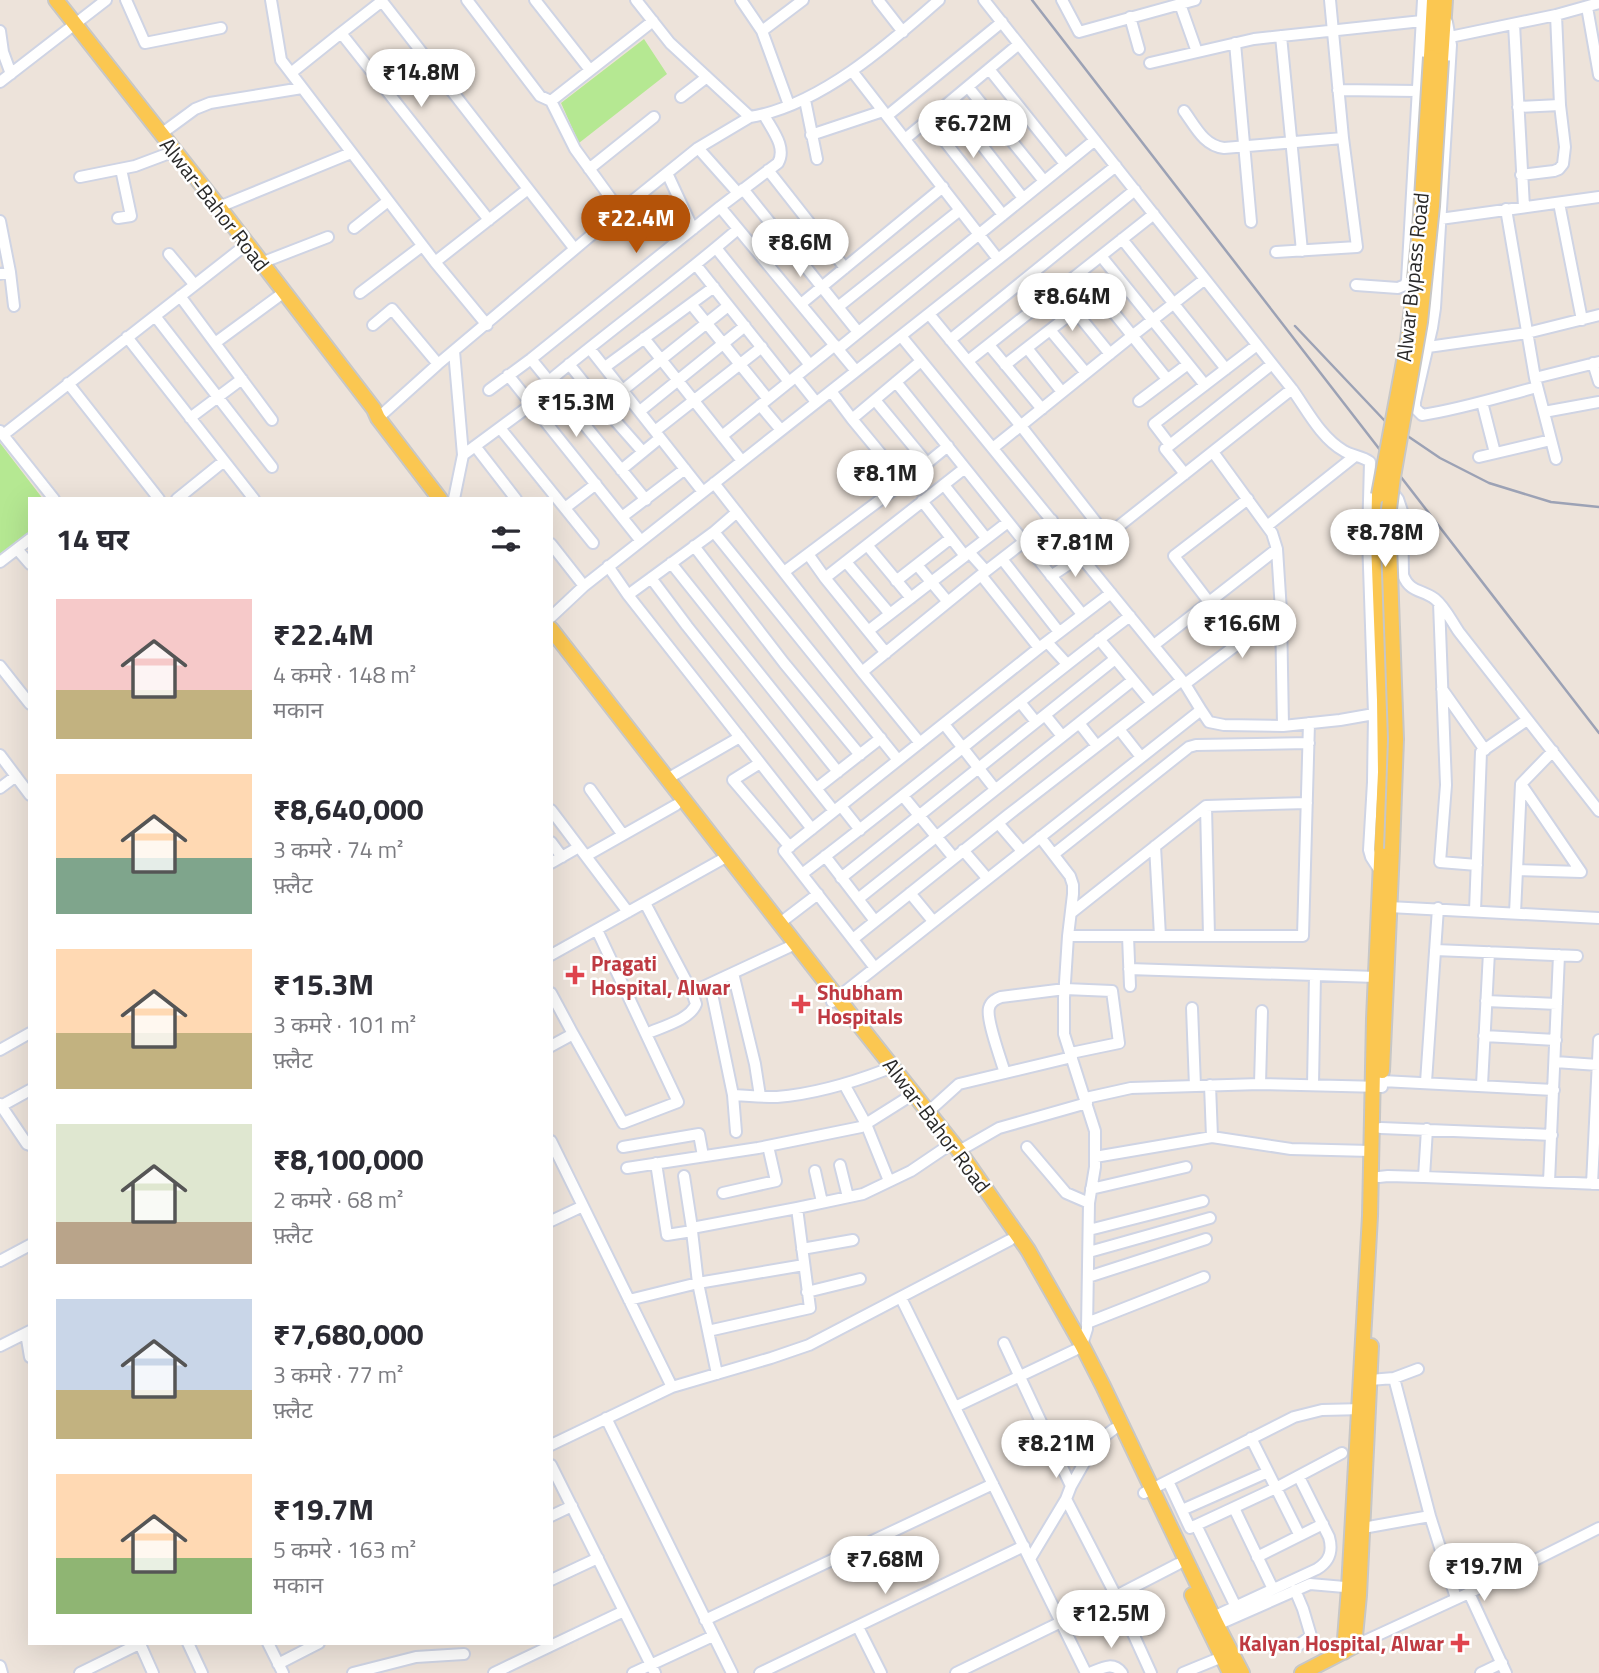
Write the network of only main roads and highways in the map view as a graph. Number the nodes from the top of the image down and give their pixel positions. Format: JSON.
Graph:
{"nodes":[{"id":1,"x":56,"y":0,"type":"edge"},
{"id":2,"x":1434,"y":0,"type":"edge"},
{"id":3,"x":1444,"y":7,"type":"edge"},
{"id":4,"x":1436,"y":58,"type":"junction"},
{"id":5,"x":378,"y":414,"type":"junction"},
{"id":6,"x":439,"y":497,"type":"edge"},
{"id":7,"x":450,"y":497,"type":"edge"},
{"id":8,"x":553,"y":632,"type":"edge"},
{"id":9,"x":553,"y":647,"type":"edge"},
{"id":10,"x":1386,"y":849,"type":"junction"},
{"id":11,"x":724,"y":859,"type":"junction"},
{"id":12,"x":834,"y":999,"type":"junction"},
{"id":13,"x":1379,"y":1085,"type":"junction"},
{"id":14,"x":952,"y":1150,"type":"junction"},
{"id":15,"x":1369,"y":1304,"type":"junction"},
{"id":16,"x":1079,"y":1347,"type":"junction"},
{"id":17,"x":1363,"y":1410,"type":"junction"},
{"id":18,"x":1148,"y":1491,"type":"junction"},
{"id":19,"x":1354,"y":1588,"type":"junction"},
{"id":20,"x":1230,"y":1673,"type":"edge"},
{"id":21,"x":1242,"y":1673,"type":"edge"},
{"id":22,"x":1302,"y":1673,"type":"edge"}],
"edges":[{"from":1,"to":5,"type":"main road","name":"Alwar-Bahor Road"},
{"from":2,"to":4,"type":"main road"},
{"from":3,"to":4,"type":"main road"},
{"from":4,"to":10,"type":"main road","bridge":true},
{"from":4,"to":10,"type":"main road","name":"Alwar Bypass Road","bridge":true},
{"from":5,"to":6,"type":"main road","name":"Alwar-Bahor Road"},
{"from":5,"to":7,"type":"main road","name":"Alwar-Bahor Road"},
{"from":8,"to":11,"type":"main road","name":"Alwar-Bahor Road"},
{"from":9,"to":11,"type":"main road","name":"Alwar-Bahor Road"},
{"from":10,"to":13,"type":"main road"},
{"from":10,"to":13,"type":"main road"},
{"from":11,"to":12,"type":"main road","name":"Alwar-Bahor Road"},
{"from":11,"to":12,"type":"main road","name":"Alwar-Bahor Road"},
{"from":12,"to":14,"type":"main road","name":"Alwar-Bahor Road"},
{"from":12,"to":14,"type":"main road","name":"Alwar-Bahor Road"},
{"from":13,"to":15,"type":"main road"},
{"from":13,"to":15,"type":"main road"},
{"from":14,"to":16,"type":"main road","name":"Alwar-Bahor Road"},
{"from":14,"to":16,"type":"main road","name":"Alwar-Bahor Road"},
{"from":15,"to":17,"type":"main road"},
{"from":15,"to":17,"type":"main road"},
{"from":16,"to":18,"type":"main road","name":"Alwar-Bahor Road"},
{"from":16,"to":18,"type":"main road","name":"Alwar-Bahor Road"},
{"from":17,"to":19,"type":"main road"},
{"from":17,"to":19,"type":"main road"},
{"from":18,"to":20,"type":"main road","name":"Alwar-Bahor Road"},
{"from":18,"to":21,"type":"main road","name":"Alwar-Bahor Road"},
{"from":19,"to":22,"type":"main road"}]}
